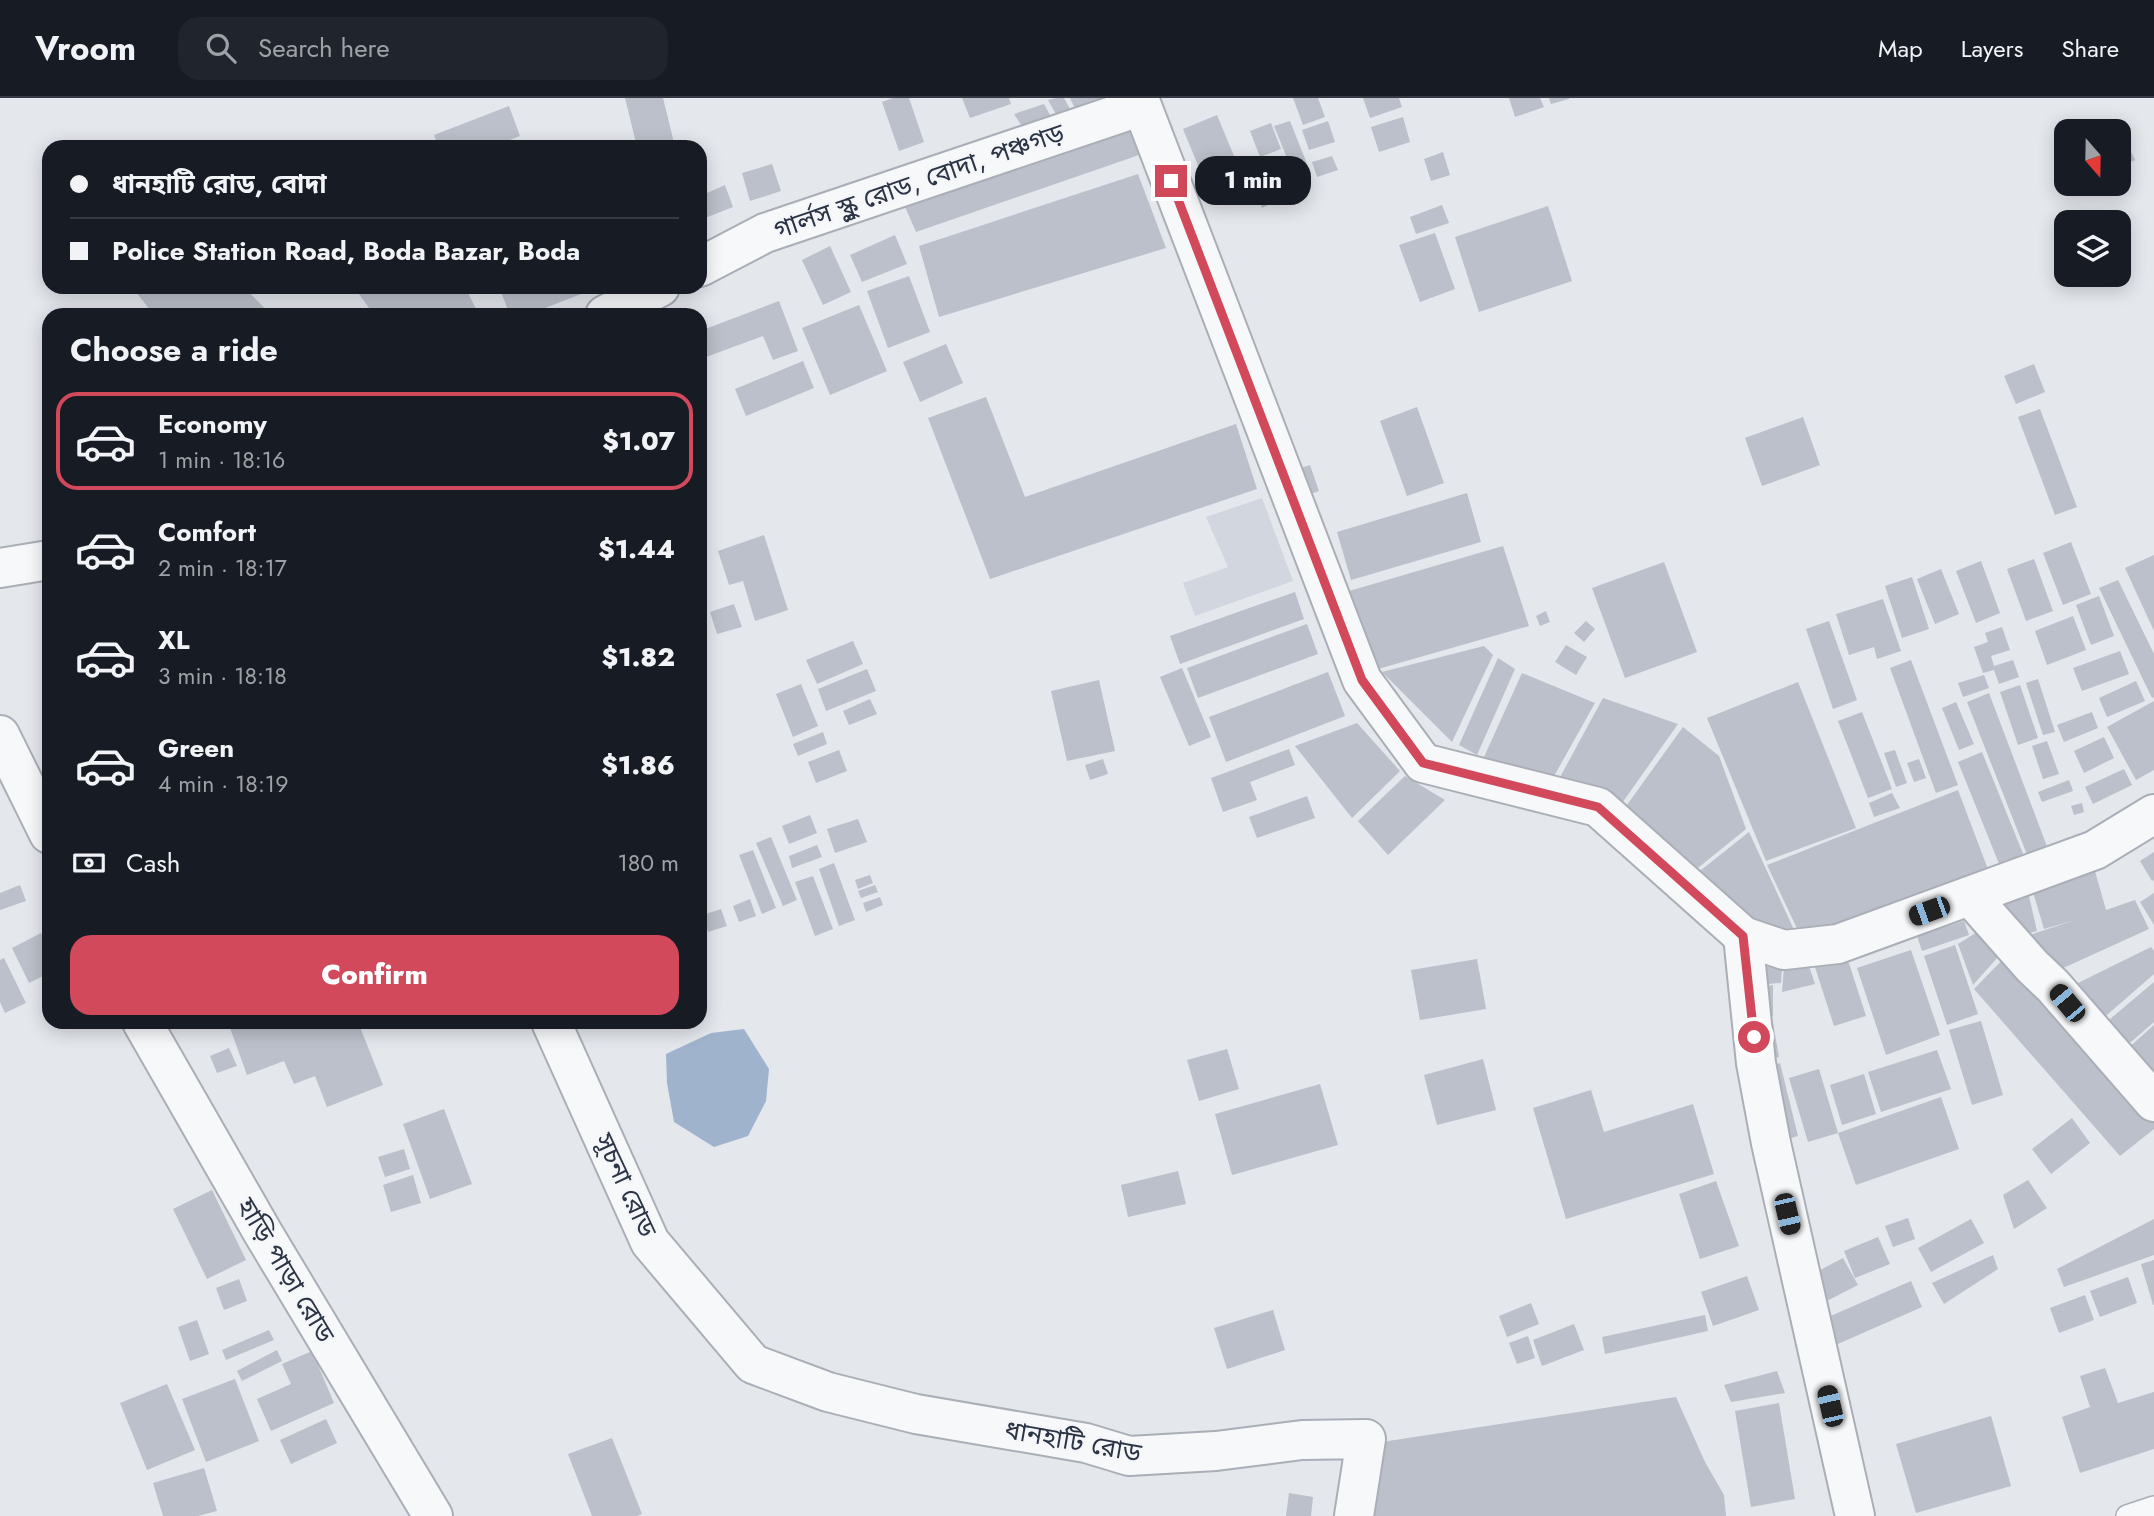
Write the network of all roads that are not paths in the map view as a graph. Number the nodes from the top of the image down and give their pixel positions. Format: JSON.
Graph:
{"nodes":[{"id":1,"x":1148,"y":101,"type":"edge"},
{"id":2,"x":707,"y":263,"type":"edge"},
{"id":3,"x":646,"y":294,"type":"edge"},
{"id":4,"x":619,"y":308,"type":"edge"},
{"id":5,"x":42,"y":561,"type":"edge"},
{"id":6,"x":0,"y":568,"type":"edge"},
{"id":7,"x":0,"y":736,"type":"edge"},
{"id":8,"x":2154,"y":814,"type":"edge"},
{"id":9,"x":42,"y":820,"type":"edge"},
{"id":10,"x":1970,"y":896,"type":"junction"},
{"id":11,"x":1743,"y":936,"type":"junction"},
{"id":12,"x":146,"y":1029,"type":"edge"},
{"id":13,"x":554,"y":1029,"type":"edge"},
{"id":14,"x":2154,"y":1102,"type":"edge"},
{"id":15,"x":753,"y":1364,"type":"joint"},
{"id":16,"x":2154,"y":1507,"type":"edge"},
{"id":17,"x":433,"y":1516,"type":"edge"},
{"id":18,"x":1354,"y":1516,"type":"edge"},
{"id":19,"x":1855,"y":1516,"type":"edge"},
{"id":20,"x":2127,"y":1516,"type":"edge"}],
"edges":[{"from":1,"to":2,"type":"street","name":"গার্লস স্কুল রোড, বোদা, পঞ্চগড়"},
{"from":1,"to":11,"type":"street"},
{"from":3,"to":4,"type":"street"},
{"from":5,"to":6,"type":"street"},
{"from":7,"to":9,"type":"street"},
{"from":8,"to":10,"type":"street"},
{"from":10,"to":11,"type":"street"},
{"from":10,"to":14,"type":"street"},
{"from":11,"to":19,"type":"street"},
{"from":12,"to":17,"type":"street","name":"হাড়ি পাড়া রোড"},
{"from":13,"to":15,"type":"street","name":"সূচনা রোড"},
{"from":15,"to":18,"type":"street","name":"ধানহাটি রোড"},
{"from":16,"to":20,"type":"lane"}]}
